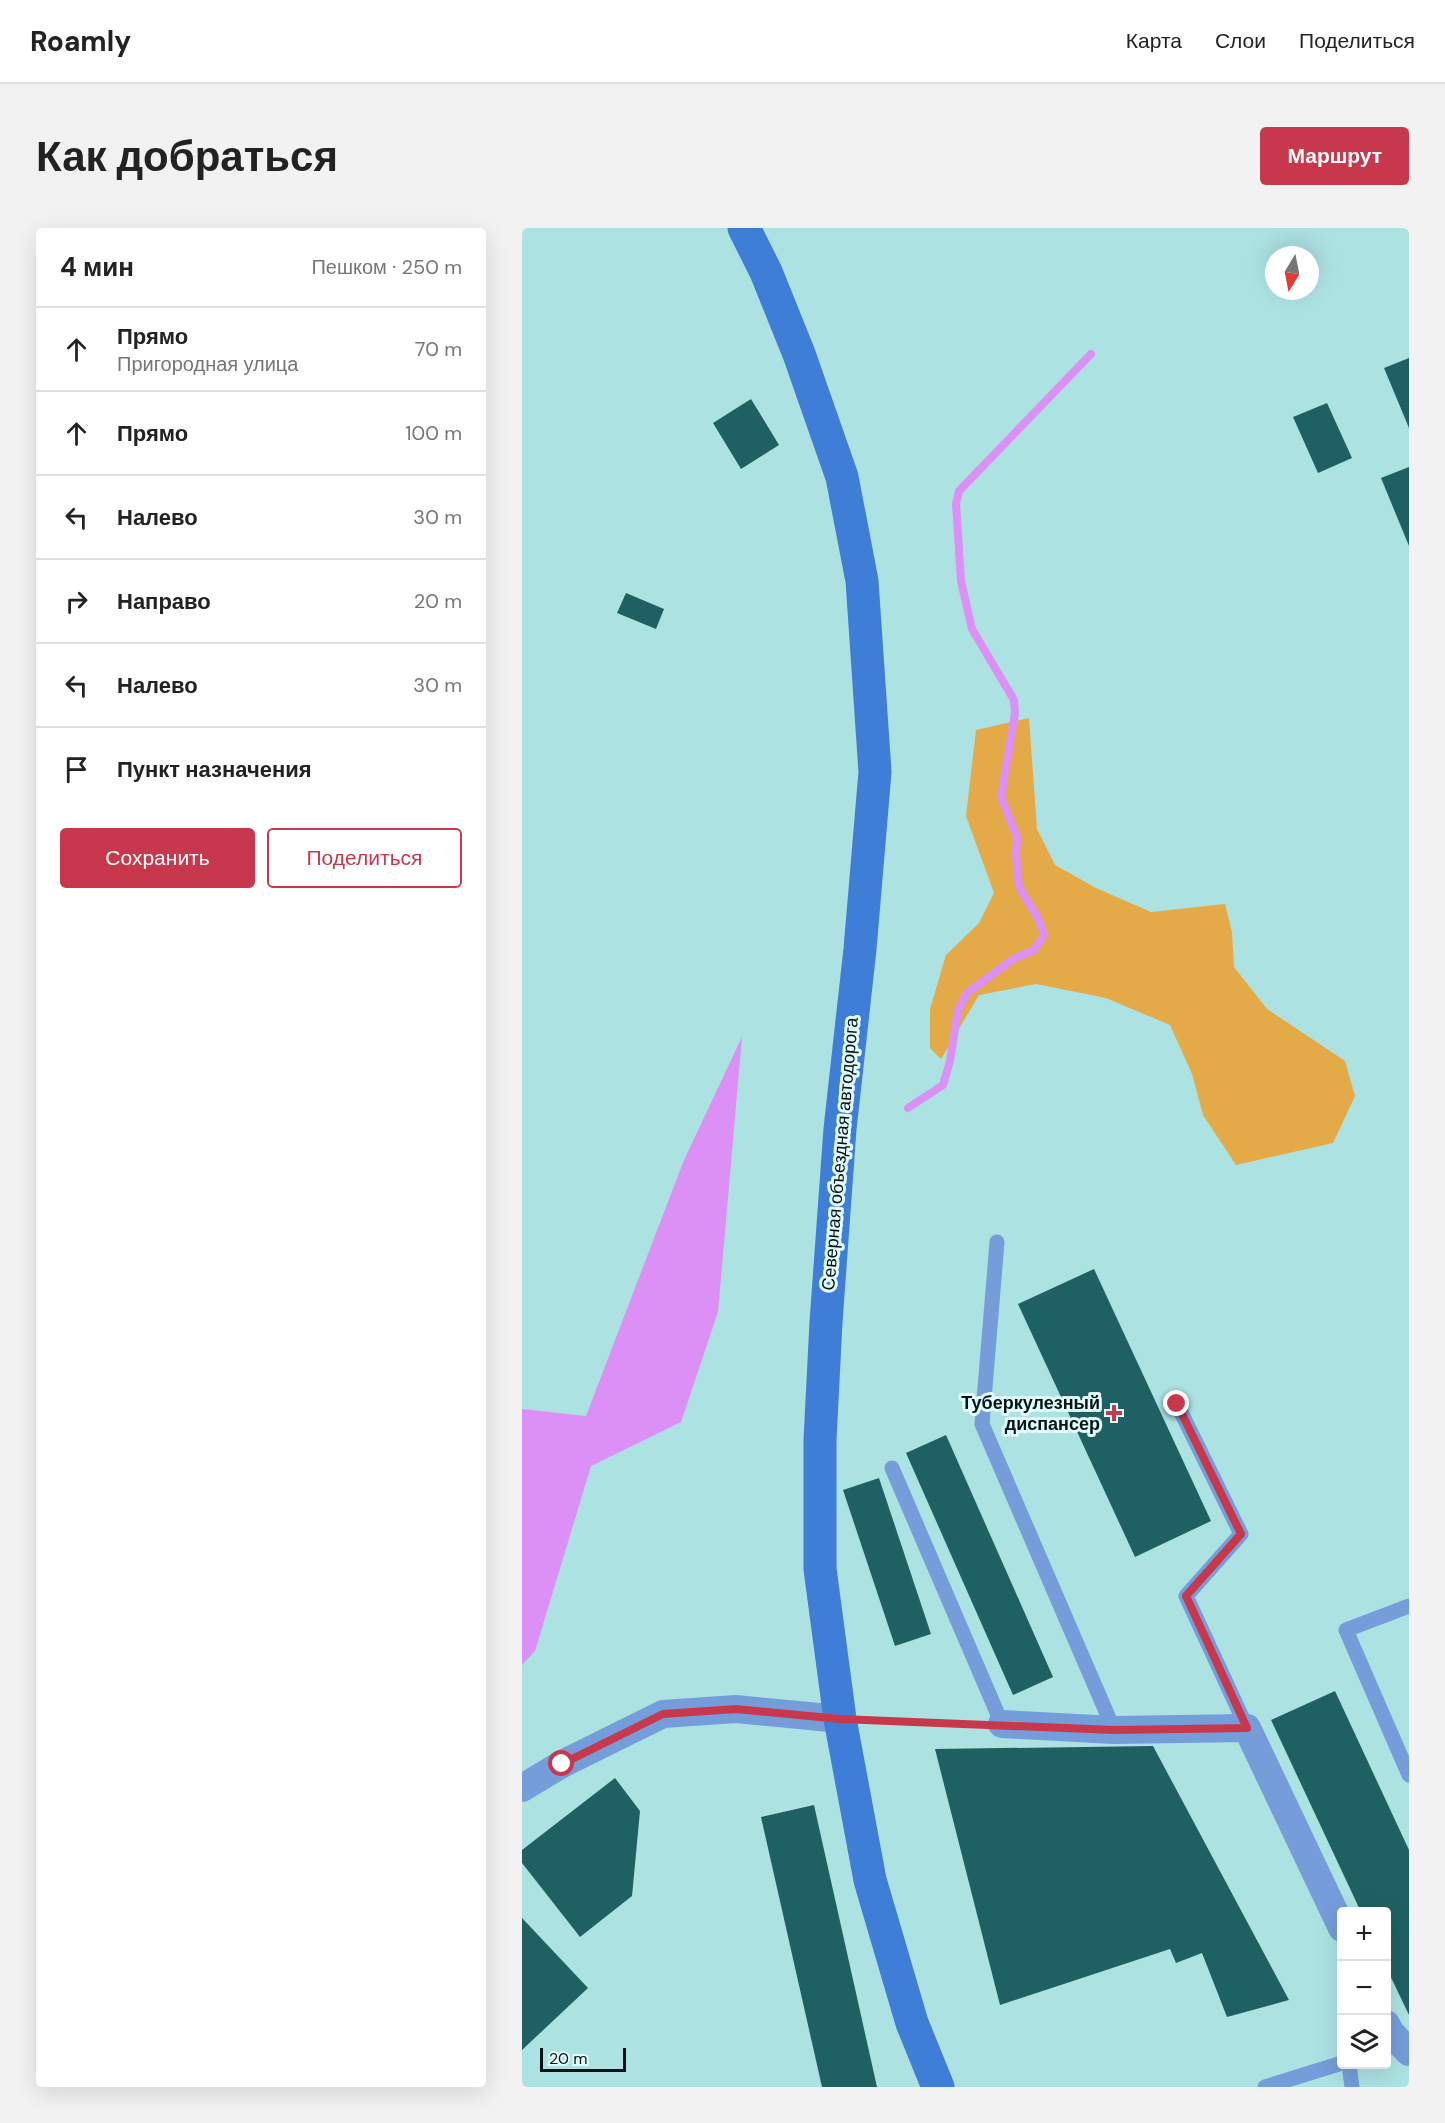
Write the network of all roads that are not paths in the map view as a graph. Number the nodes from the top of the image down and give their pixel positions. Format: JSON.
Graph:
{"nodes":[{"id":1,"x":744,"y":228,"type":"edge"},
{"id":2,"x":997,"y":1242,"type":"dead end"},
{"id":3,"x":1177,"y":1404,"type":"dead end"},
{"id":4,"x":892,"y":1468,"type":"dead end"},
{"id":5,"x":1409,"y":1606,"type":"edge"},
{"id":6,"x":840,"y":1719,"type":"junction"},
{"id":7,"x":1002,"y":1724,"type":"joint"},
{"id":8,"x":1247,"y":1728,"type":"junction"},
{"id":9,"x":1114,"y":1730,"type":"junction"},
{"id":10,"x":1409,"y":1775,"type":"edge"},
{"id":11,"x":522,"y":1788,"type":"edge"},
{"id":12,"x":1337,"y":1919,"type":"edge"},
{"id":13,"x":1391,"y":2034,"type":"edge"},
{"id":14,"x":1400,"y":2051,"type":"edge"},
{"id":15,"x":1337,"y":2064,"type":"edge"},
{"id":16,"x":1350,"y":2069,"type":"edge"},
{"id":17,"x":938,"y":2087,"type":"edge"},
{"id":18,"x":1265,"y":2087,"type":"edge"},
{"id":19,"x":1352,"y":2087,"type":"edge"}],
"edges":[{"from":1,"to":6,"type":"street","name":"Северная объездная автодорога"},
{"from":2,"to":9,"type":"lane"},
{"from":3,"to":8,"type":"lane"},
{"from":4,"to":7,"type":"lane"},
{"from":5,"to":10,"type":"lane"},
{"from":6,"to":11,"type":"street"},
{"from":6,"to":17,"type":"street","name":"Северная объездная автодорога"},
{"from":7,"to":9,"type":"street"},
{"from":8,"to":9,"type":"street"},
{"from":8,"to":12,"type":"street"},
{"from":13,"to":14,"type":"street"},
{"from":15,"to":18,"type":"lane"},
{"from":16,"to":19,"type":"lane"}]}
